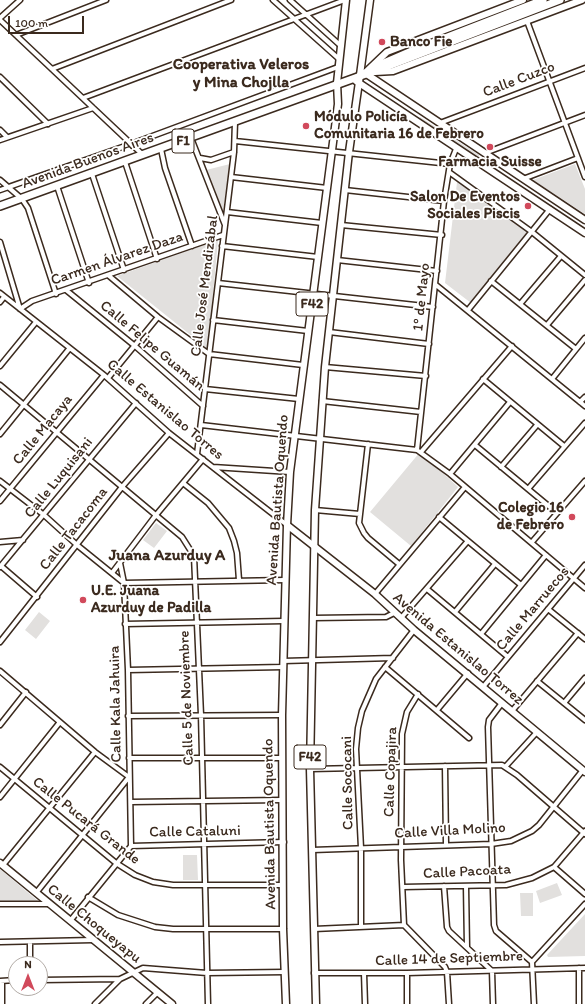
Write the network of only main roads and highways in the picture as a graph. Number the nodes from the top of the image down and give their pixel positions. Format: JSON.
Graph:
{"nodes":[{"id":1,"x":345,"y":0,"type":"edge"},
{"id":2,"x":370,"y":0,"type":"edge"},
{"id":3,"x":523,"y":0,"type":"edge"},
{"id":4,"x":543,"y":0,"type":"edge"},
{"id":5,"x":560,"y":0,"type":"edge"},
{"id":6,"x":582,"y":0,"type":"edge"},
{"id":7,"x":510,"y":2,"type":"edge"},
{"id":8,"x":363,"y":74,"type":"junction"},
{"id":9,"x":351,"y":78,"type":"junction"},
{"id":10,"x":337,"y":83,"type":"junction"},
{"id":11,"x":359,"y":83,"type":"junction"},
{"id":12,"x":0,"y":206,"type":"edge"},
{"id":13,"x":585,"y":220,"type":"edge"},
{"id":14,"x":585,"y":233,"type":"edge"},
{"id":15,"x":287,"y":525,"type":"junction"},
{"id":16,"x":313,"y":548,"type":"junction"},
{"id":17,"x":584,"y":771,"type":"edge"},
{"id":18,"x":2,"y":864,"type":"edge"},
{"id":19,"x":172,"y":1004,"type":"edge"},
{"id":20,"x":286,"y":1004,"type":"edge"},
{"id":21,"x":316,"y":1004,"type":"edge"}],
"edges":[{"from":1,"to":10,"type":"main road","name":"Avenida Bautista Oquendo","number":"F42"},
{"from":2,"to":8,"type":"main road","number":"F42"},
{"from":3,"to":7,"type":"main road","name":"Avenida Buenos Aires"},
{"from":4,"to":8,"type":"highway","name":"Avenida Buenos Aires","number":"F1"},
{"from":5,"to":8,"type":"highway","name":"Avenida Buenos Aires","number":"F1"},
{"from":6,"to":8,"type":"main road","name":"Avenida Buenos Aires","number":"F1"},
{"from":7,"to":8,"type":"main road","name":"Avenida Buenos Aires"},
{"from":8,"to":9,"type":"highway","name":"Avenida Buenos Aires","number":"F1"},
{"from":8,"to":11,"type":"main road","number":"F42"},
{"from":8,"to":13,"type":"main road"},
{"from":9,"to":10,"type":"highway","name":"Avenida Buenos Aires","number":"F1"},
{"from":9,"to":11,"type":"main road"},
{"from":10,"to":12,"type":"highway","name":"Avenida Buenos Aires","number":"F1"},
{"from":10,"to":15,"type":"main road","name":"Avenida Bautista Oquendo","number":"F42"},
{"from":11,"to":14,"type":"main road"},
{"from":11,"to":16,"type":"main road","number":"F42"},
{"from":15,"to":16,"type":"main road","name":"Calle Estanislao Torres"},
{"from":15,"to":20,"type":"main road","name":"Avenida Bautista Oquendo","number":"F42"},
{"from":16,"to":17,"type":"main road","name":"Avenida Estanislao Torrez"},
{"from":16,"to":21,"type":"main road","number":"F42"},
{"from":18,"to":19,"type":"main road","name":"Calle Choqueyapu"}]}
